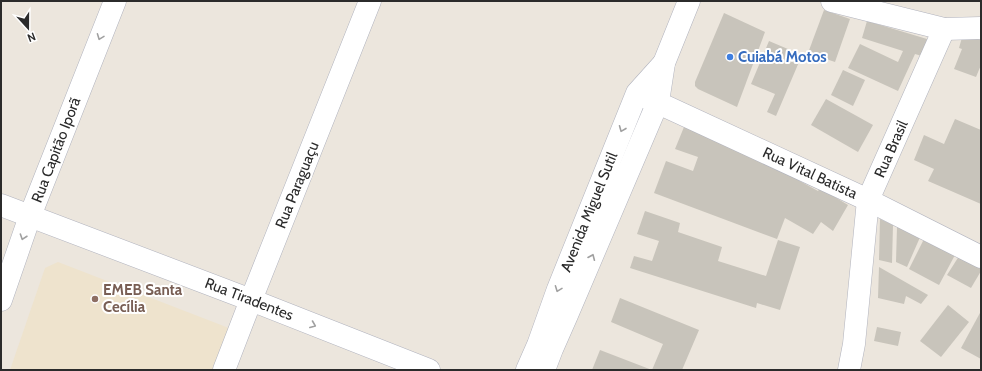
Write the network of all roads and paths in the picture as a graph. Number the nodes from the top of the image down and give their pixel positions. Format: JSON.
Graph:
{"nodes":[{"id":1,"x":115,"y":1,"type":"edge"},
{"id":2,"x":370,"y":1,"type":"edge"},
{"id":3,"x":689,"y":1,"type":"edge"},
{"id":4,"x":832,"y":1,"type":"edge"},
{"id":5,"x":981,"y":28,"type":"edge"},
{"id":6,"x":944,"y":29,"type":"junction"},
{"id":7,"x":664,"y":63,"type":"junction"},
{"id":8,"x":637,"y":93,"type":"junction"},
{"id":9,"x":658,"y":102,"type":"junction"},
{"id":10,"x":868,"y":200,"type":"junction"},
{"id":11,"x":1,"y":205,"type":"edge"},
{"id":12,"x":30,"y":216,"type":"junction"},
{"id":13,"x":981,"y":257,"type":"edge"},
{"id":14,"x":1,"y":300,"type":"edge"},
{"id":15,"x":251,"y":300,"type":"junction"},
{"id":16,"x":224,"y":370,"type":"edge"},
{"id":17,"x":429,"y":370,"type":"edge"},
{"id":18,"x":527,"y":370,"type":"edge"},
{"id":19,"x":544,"y":370,"type":"edge"},
{"id":20,"x":849,"y":370,"type":"edge"}],
"edges":[{"from":1,"to":12,"type":"street","name":"Rua Capitão Iporã","one_way":true},
{"from":2,"to":15,"type":"street","name":"Rua Paraguaçu"},
{"from":3,"to":7,"type":"street","name":"Avenida Miguel Sutil"},
{"from":4,"to":6,"type":"street"},
{"from":5,"to":6,"type":"street"},
{"from":6,"to":10,"type":"street","name":"Rua Brasil"},
{"from":7,"to":8,"type":"street","name":"Avenida Miguel Sutil"},
{"from":7,"to":9,"type":"street","name":"Avenida Miguel Sutil"},
{"from":8,"to":9,"type":"street","name":"Rua Vital Batista"},
{"from":8,"to":18,"type":"street","name":"Avenida Miguel Sutil","one_way":true},
{"from":9,"to":10,"type":"street","name":"Rua Vital Batista"},
{"from":19,"to":9,"type":"street","name":"Avenida Miguel Sutil","one_way":true},
{"from":10,"to":13,"type":"street","name":"Rua Vital Batista"},
{"from":10,"to":20,"type":"street","name":"Rua Brasil"},
{"from":11,"to":12,"type":"street","name":"Rua Tiradentes"},
{"from":12,"to":14,"type":"street","name":"Rua Capitão Iporã","one_way":true},
{"from":12,"to":15,"type":"street","name":"Rua Tiradentes"},
{"from":15,"to":16,"type":"street","name":"Rua Paraguaçu"},
{"from":15,"to":17,"type":"street","name":"Rua Tiradentes","one_way":true}]}
